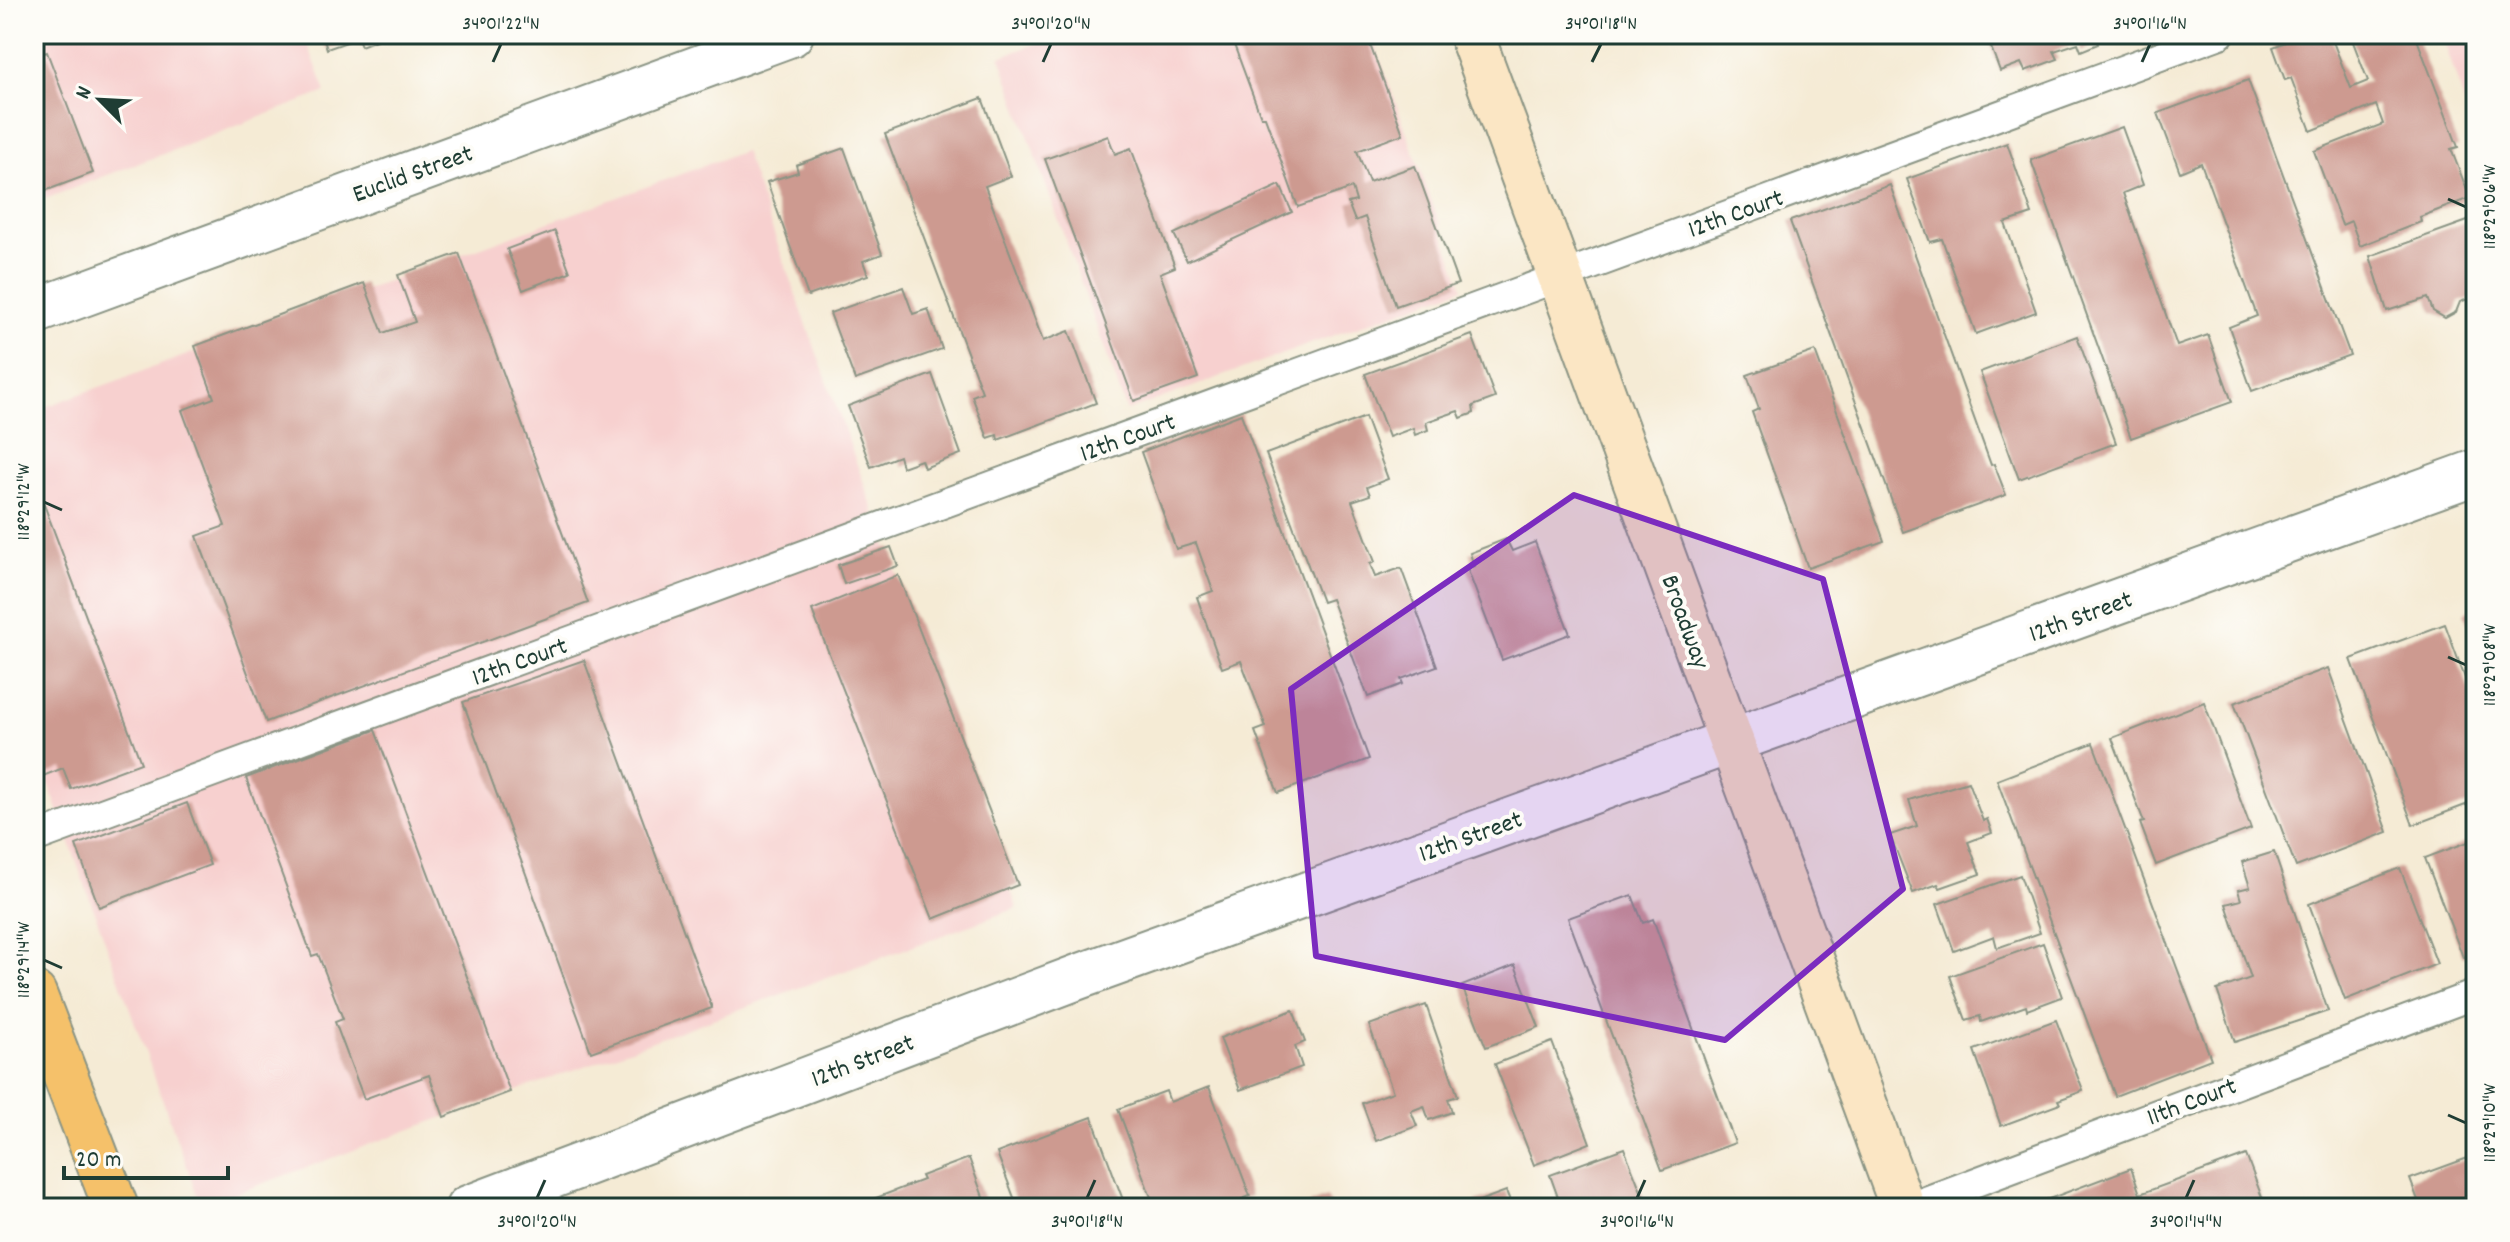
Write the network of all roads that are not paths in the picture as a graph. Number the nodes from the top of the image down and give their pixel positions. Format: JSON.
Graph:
{"nodes":[{"id":1,"x":791,"y":34,"type":"edge"},
{"id":2,"x":1471,"y":34,"type":"edge"},
{"id":3,"x":2220,"y":34,"type":"edge"},
{"id":4,"x":1561,"y":276,"type":"junction"},
{"id":5,"x":34,"y":312,"type":"edge"},
{"id":6,"x":2476,"y":472,"type":"edge"},
{"id":7,"x":1731,"y":740,"type":"junction"},
{"id":8,"x":34,"y":838,"type":"edge"},
{"id":9,"x":34,"y":994,"type":"edge"},
{"id":10,"x":2476,"y":994,"type":"edge"},
{"id":11,"x":116,"y":1208,"type":"edge"},
{"id":12,"x":468,"y":1208,"type":"edge"},
{"id":13,"x":1905,"y":1208,"type":"edge"}],
"edges":[{"from":1,"to":5,"type":"street","name":"Euclid Street"},
{"from":2,"to":4,"type":"street","name":"Broadway"},
{"from":3,"to":4,"type":"lane","name":"12th Court"},
{"from":4,"to":7,"type":"street","name":"Broadway"},
{"from":4,"to":8,"type":"lane","name":"12th Court"},
{"from":6,"to":7,"type":"street","name":"12th Street"},
{"from":7,"to":12,"type":"street","name":"12th Street"},
{"from":7,"to":13,"type":"street","name":"Broadway"},
{"from":9,"to":11,"type":"main road"},
{"from":10,"to":13,"type":"lane","name":"11th Court"}]}
